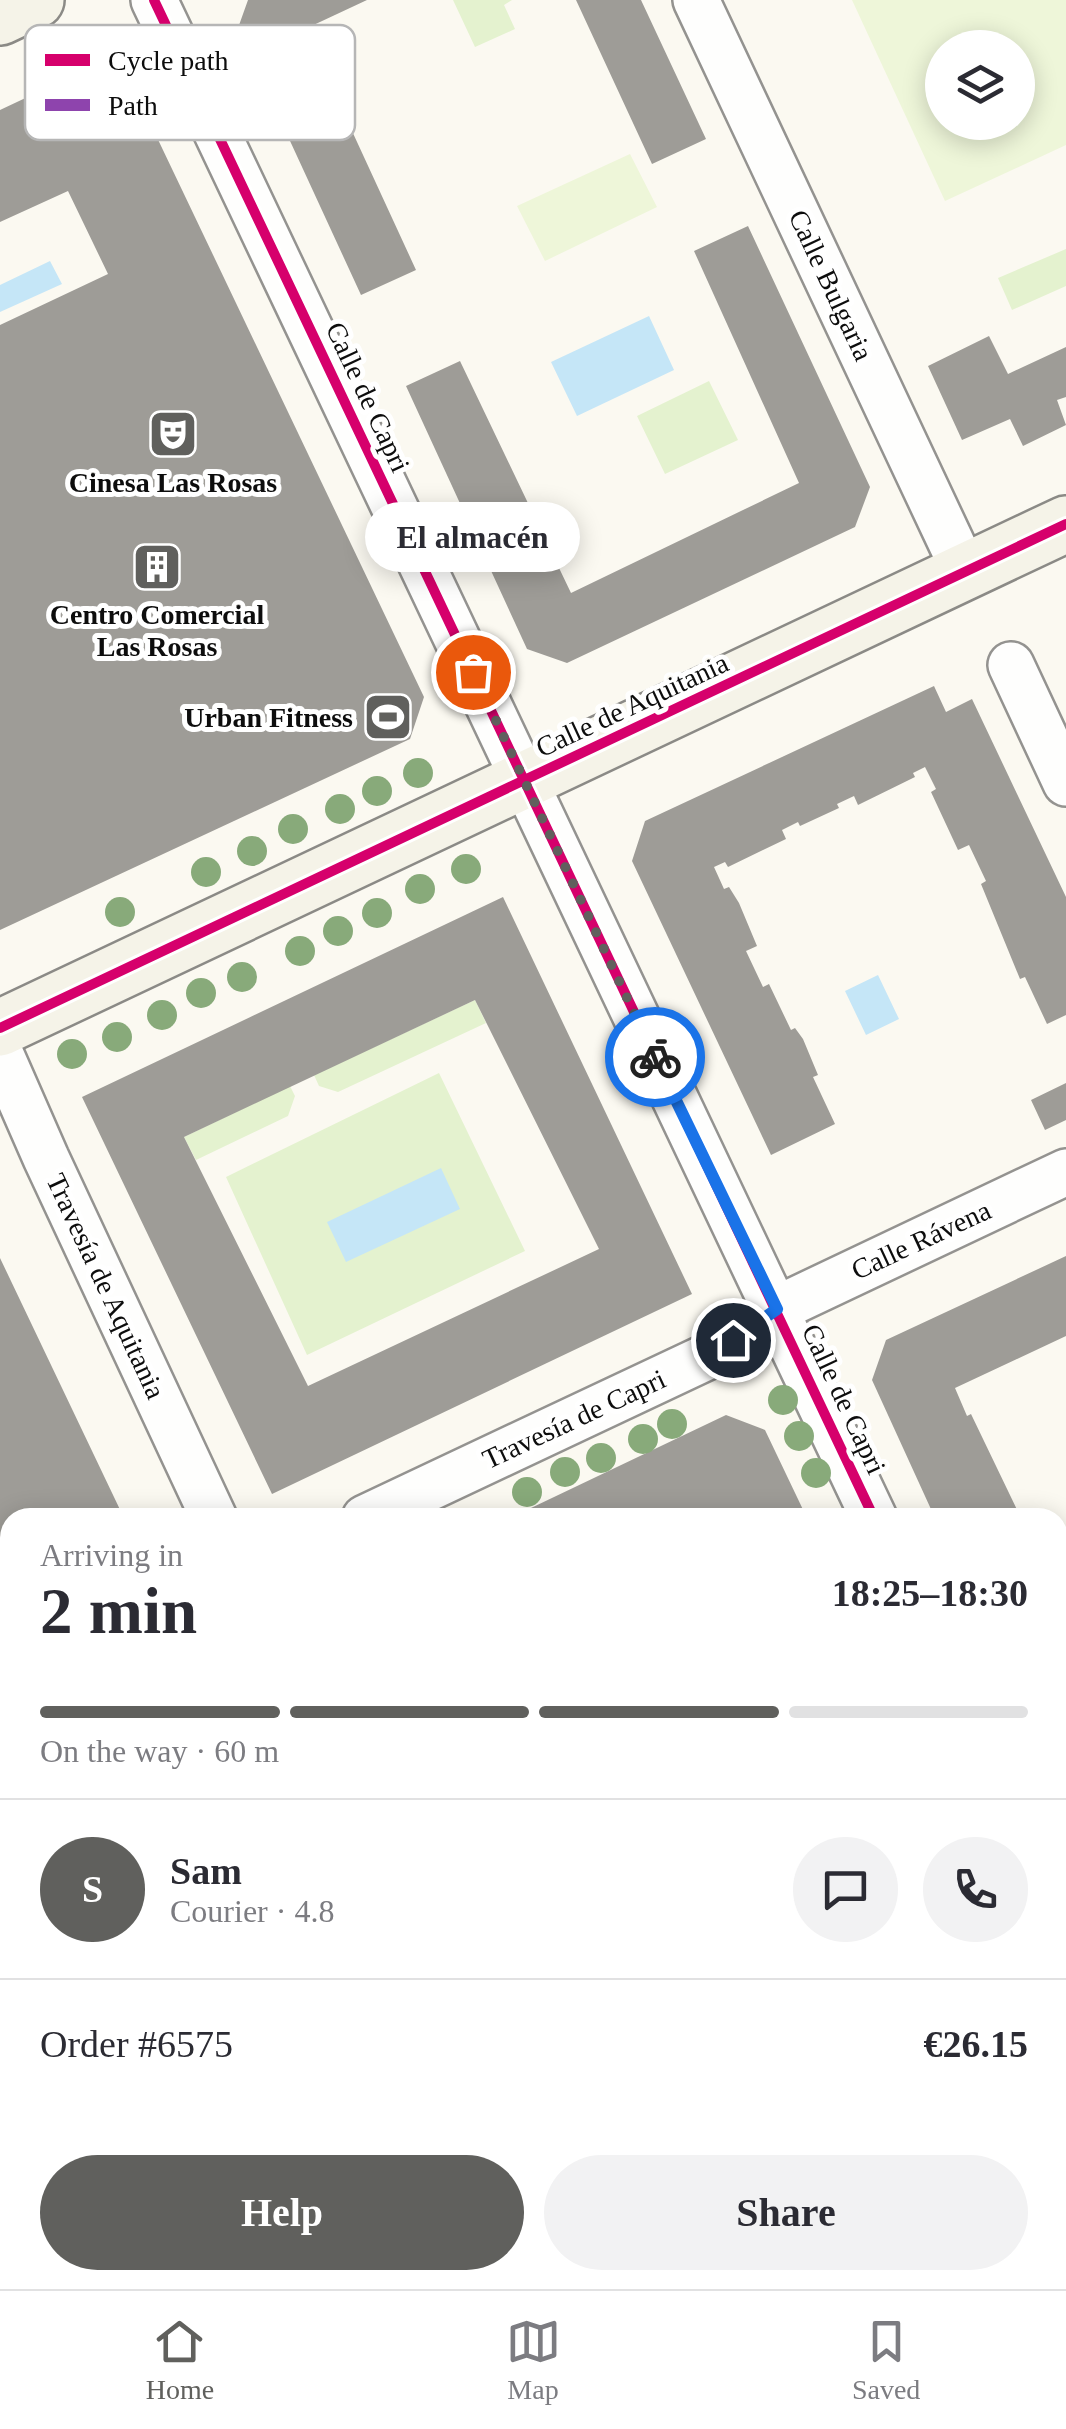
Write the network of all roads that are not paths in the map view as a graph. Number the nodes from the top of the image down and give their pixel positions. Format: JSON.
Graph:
{"nodes":[{"id":1,"x":36,"y":0,"type":"edge"},
{"id":2,"x":154,"y":0,"type":"edge"},
{"id":3,"x":696,"y":0,"type":"edge"},
{"id":4,"x":0,"y":17,"type":"edge"},
{"id":5,"x":166,"y":25,"type":"edge"},
{"id":6,"x":220,"y":140,"type":"edge"},
{"id":7,"x":1066,"y":524,"type":"edge"},
{"id":8,"x":965,"y":572,"type":"junction"},
{"id":9,"x":1011,"y":665,"type":"dead end"},
{"id":10,"x":524,"y":782,"type":"junction"},
{"id":11,"x":1066,"y":783,"type":"edge"},
{"id":12,"x":0,"y":1028,"type":"edge"},
{"id":13,"x":0,"y":1053,"type":"edge"},
{"id":14,"x":1066,"y":1172,"type":"edge"},
{"id":15,"x":777,"y":1309,"type":"junction"},
{"id":16,"x":209,"y":1508,"type":"edge"},
{"id":17,"x":385,"y":1508,"type":"edge"},
{"id":18,"x":869,"y":1508,"type":"edge"}],
"edges":[{"from":1,"to":4,"type":"street"},
{"from":2,"to":5,"type":"street","name":"Calle de Capri"},
{"from":3,"to":8,"type":"street","name":"Calle Bulgaria"},
{"from":6,"to":10,"type":"street","name":"Calle de Capri"},
{"from":7,"to":8,"type":"street","name":"Calle de Aquitania"},
{"from":8,"to":10,"type":"street","name":"Calle de Aquitania"},
{"from":9,"to":11,"type":"street"},
{"from":10,"to":12,"type":"street","name":"Calle de Aquitania"},
{"from":10,"to":15,"type":"street","name":"Calle de Capri"},
{"from":13,"to":16,"type":"street","name":"Travesía de Aquitania"},
{"from":14,"to":15,"type":"street","name":"Calle Rávena"},
{"from":15,"to":17,"type":"street","name":"Travesía de Capri"},
{"from":15,"to":18,"type":"street","name":"Calle de Capri"}]}
